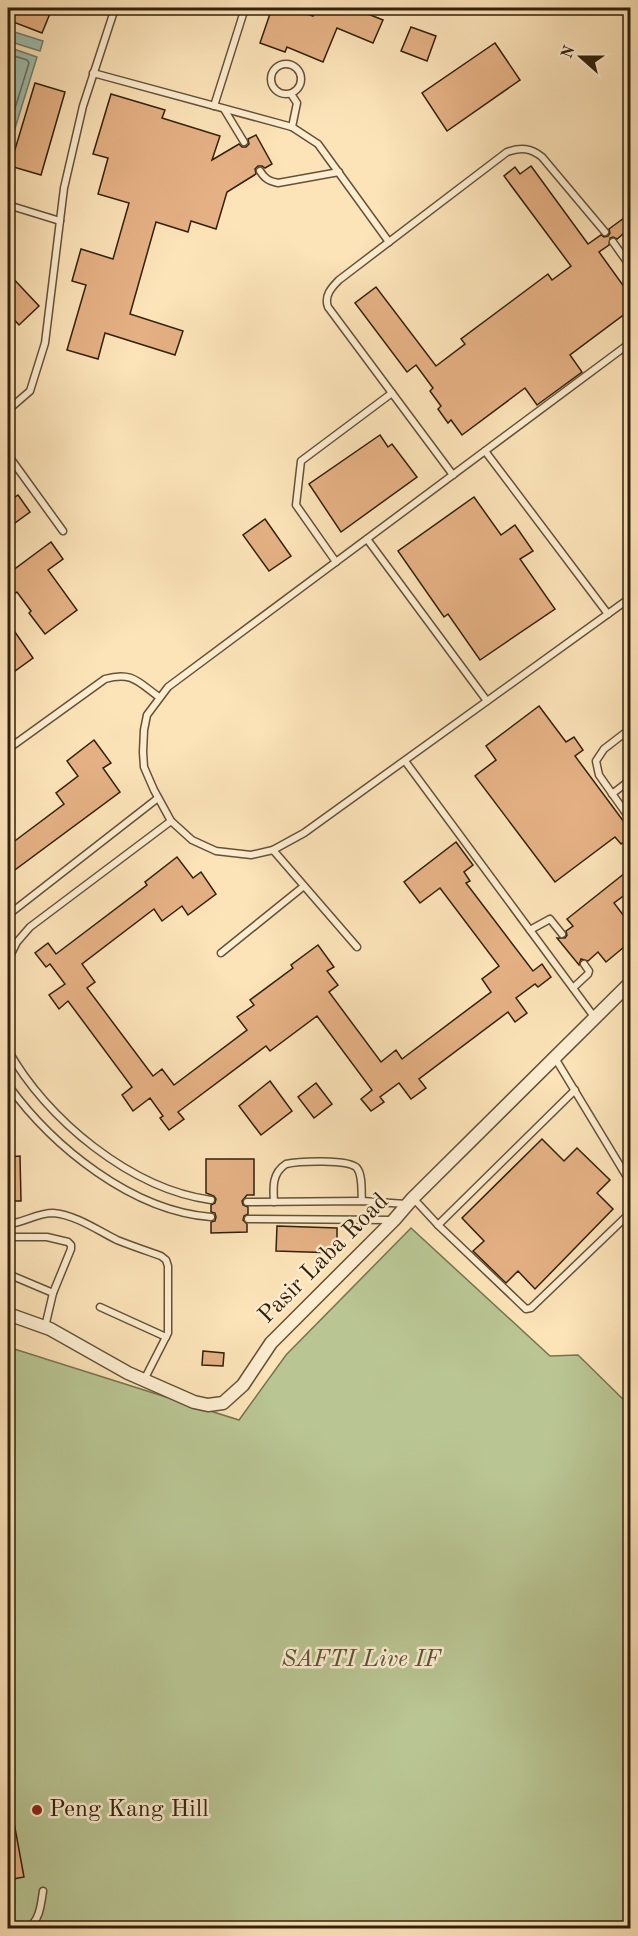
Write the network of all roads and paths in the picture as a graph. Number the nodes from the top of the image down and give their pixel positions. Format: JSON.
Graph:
{"nodes":[{"id":1,"x":115,"y":8,"type":"edge"},
{"id":2,"x":245,"y":8,"type":"edge"},
{"id":3,"x":93,"y":73,"type":"junction"},
{"id":4,"x":291,"y":94,"type":"junction"},
{"id":5,"x":214,"y":106,"type":"junction"},
{"id":6,"x":224,"y":108,"type":"junction"},
{"id":7,"x":292,"y":127,"type":"junction"},
{"id":8,"x":244,"y":142,"type":"dead end"},
{"id":9,"x":260,"y":171,"type":"dead end"},
{"id":10,"x":339,"y":172,"type":"junction"},
{"id":11,"x":8,"y":205,"type":"edge"},
{"id":12,"x":60,"y":221,"type":"junction"},
{"id":13,"x":604,"y":232,"type":"dead end"},
{"id":14,"x":389,"y":242,"type":"junction"},
{"id":15,"x":613,"y":242,"type":"dead end"},
{"id":16,"x":630,"y":266,"type":"edge"},
{"id":17,"x":630,"y":343,"type":"edge"},
{"id":18,"x":392,"y":393,"type":"junction"},
{"id":19,"x":8,"y":410,"type":"edge"},
{"id":20,"x":484,"y":451,"type":"junction"},
{"id":21,"x":8,"y":455,"type":"edge"},
{"id":22,"x":453,"y":475,"type":"junction"},
{"id":23,"x":63,"y":531,"type":"dead end"},
{"id":24,"x":367,"y":539,"type":"junction"},
{"id":25,"x":336,"y":562,"type":"junction"},
{"id":26,"x":630,"y":597,"type":"edge"},
{"id":27,"x":608,"y":614,"type":"junction"},
{"id":28,"x":159,"y":697,"type":"junction"},
{"id":29,"x":487,"y":701,"type":"junction"},
{"id":30,"x":630,"y":729,"type":"edge"},
{"id":31,"x":8,"y":749,"type":"edge"},
{"id":32,"x":405,"y":761,"type":"junction"},
{"id":33,"x":630,"y":780,"type":"edge"},
{"id":34,"x":612,"y":794,"type":"junction"},
{"id":35,"x":158,"y":798,"type":"junction"},
{"id":36,"x":630,"y":819,"type":"edge"},
{"id":37,"x":171,"y":820,"type":"junction"},
{"id":38,"x":273,"y":850,"type":"junction"},
{"id":39,"x":304,"y":886,"type":"junction"},
{"id":40,"x":8,"y":915,"type":"edge"},
{"id":41,"x":530,"y":930,"type":"junction"},
{"id":42,"x":562,"y":934,"type":"dead end"},
{"id":43,"x":357,"y":947,"type":"dead end"},
{"id":44,"x":221,"y":953,"type":"dead end"},
{"id":45,"x":8,"y":960,"type":"edge"},
{"id":46,"x":584,"y":964,"type":"dead end"},
{"id":47,"x":630,"y":983,"type":"edge"},
{"id":48,"x":573,"y":988,"type":"junction"},
{"id":49,"x":595,"y":1018,"type":"junction"},
{"id":50,"x":8,"y":1050,"type":"edge"},
{"id":51,"x":555,"y":1058,"type":"junction"},
{"id":52,"x":8,"y":1085,"type":"edge"},
{"id":53,"x":575,"y":1090,"type":"junction"},
{"id":54,"x":630,"y":1182,"type":"edge"},
{"id":55,"x":211,"y":1200,"type":"dead end"},
{"id":56,"x":362,"y":1201,"type":"junction"},
{"id":57,"x":410,"y":1201,"type":"junction"},
{"id":58,"x":248,"y":1202,"type":"dead end"},
{"id":59,"x":274,"y":1202,"type":"junction"},
{"id":60,"x":630,"y":1213,"type":"edge"},
{"id":61,"x":211,"y":1217,"type":"dead end"},
{"id":62,"x":248,"y":1219,"type":"dead end"},
{"id":63,"x":394,"y":1220,"type":"junction"},
{"id":64,"x":8,"y":1224,"type":"edge"},
{"id":65,"x":438,"y":1225,"type":"junction"},
{"id":66,"x":8,"y":1237,"type":"edge"},
{"id":67,"x":8,"y":1274,"type":"edge"},
{"id":68,"x":54,"y":1293,"type":"junction"},
{"id":69,"x":100,"y":1307,"type":"dead end"},
{"id":70,"x":8,"y":1314,"type":"edge"},
{"id":71,"x":45,"y":1327,"type":"junction"},
{"id":72,"x":166,"y":1337,"type":"junction"},
{"id":73,"x":144,"y":1380,"type":"junction"},
{"id":74,"x":43,"y":1891,"type":"dead end"},
{"id":75,"x":28,"y":1929,"type":"edge"}],
"edges":[{"from":1,"to":3,"type":"lane"},
{"from":2,"to":5,"type":"lane"},
{"from":3,"to":5,"type":"lane"},
{"from":3,"to":12,"type":"lane"},
{"from":4,"to":4,"type":"lane"},
{"from":4,"to":7,"type":"lane"},
{"from":5,"to":6,"type":"lane"},
{"from":6,"to":7,"type":"lane"},
{"from":6,"to":8,"type":"lane"},
{"from":7,"to":10,"type":"lane"},
{"from":9,"to":10,"type":"lane"},
{"from":10,"to":14,"type":"lane"},
{"from":11,"to":12,"type":"lane"},
{"from":12,"to":19,"type":"lane"},
{"from":13,"to":14,"type":"lane"},
{"from":14,"to":18,"type":"lane"},
{"from":15,"to":16,"type":"lane"},
{"from":17,"to":20,"type":"lane"},
{"from":18,"to":22,"type":"lane"},
{"from":18,"to":25,"type":"lane"},
{"from":20,"to":22,"type":"lane"},
{"from":20,"to":27,"type":"lane"},
{"from":21,"to":23,"type":"lane"},
{"from":22,"to":24,"type":"lane"},
{"from":24,"to":25,"type":"lane"},
{"from":24,"to":29,"type":"lane"},
{"from":25,"to":28,"type":"lane"},
{"from":26,"to":27,"type":"lane"},
{"from":27,"to":29,"type":"lane"},
{"from":28,"to":31,"type":"lane"},
{"from":28,"to":35,"type":"lane"},
{"from":29,"to":32,"type":"lane"},
{"from":30,"to":34,"type":"lane"},
{"from":32,"to":38,"type":"lane"},
{"from":32,"to":41,"type":"lane"},
{"from":33,"to":34,"type":"lane"},
{"from":34,"to":36,"type":"lane"},
{"from":35,"to":37,"type":"lane"},
{"from":35,"to":40,"type":"lane"},
{"from":37,"to":38,"type":"lane"},
{"from":37,"to":45,"type":"lane"},
{"from":38,"to":39,"type":"lane"},
{"from":39,"to":43,"type":"lane"},
{"from":39,"to":44,"type":"lane"},
{"from":41,"to":42,"type":"lane"},
{"from":41,"to":48,"type":"lane"},
{"from":46,"to":48,"type":"lane"},
{"from":47,"to":49,"type":"street","name":"Pasir Laba Road"},
{"from":48,"to":49,"type":"lane"},
{"from":49,"to":51,"type":"street","name":"Pasir Laba Road"},
{"from":50,"to":55,"type":"lane"},
{"from":51,"to":53,"type":"lane"},
{"from":51,"to":57,"type":"street","name":"Pasir Laba Road"},
{"from":52,"to":61,"type":"lane"},
{"from":53,"to":54,"type":"lane"},
{"from":53,"to":65,"type":"lane"},
{"from":56,"to":57,"type":"lane"},
{"from":56,"to":59,"type":"lane"},
{"from":56,"to":59,"type":"lane"},
{"from":57,"to":63,"type":"street","name":"Pasir Laba Road"},
{"from":57,"to":65,"type":"lane"},
{"from":58,"to":59,"type":"lane"},
{"from":60,"to":65,"type":"lane"},
{"from":62,"to":63,"type":"lane"},
{"from":63,"to":73,"type":"street","name":"Pasir Laba Road"},
{"from":64,"to":72,"type":"lane"},
{"from":66,"to":68,"type":"lane"},
{"from":67,"to":68,"type":"lane"},
{"from":68,"to":71,"type":"lane"},
{"from":69,"to":72,"type":"lane"},
{"from":70,"to":71,"type":"street","name":"Pasir Laba Road"},
{"from":71,"to":73,"type":"street","name":"Pasir Laba Road"},
{"from":72,"to":73,"type":"lane"},
{"from":74,"to":75,"type":"lane"}]}
